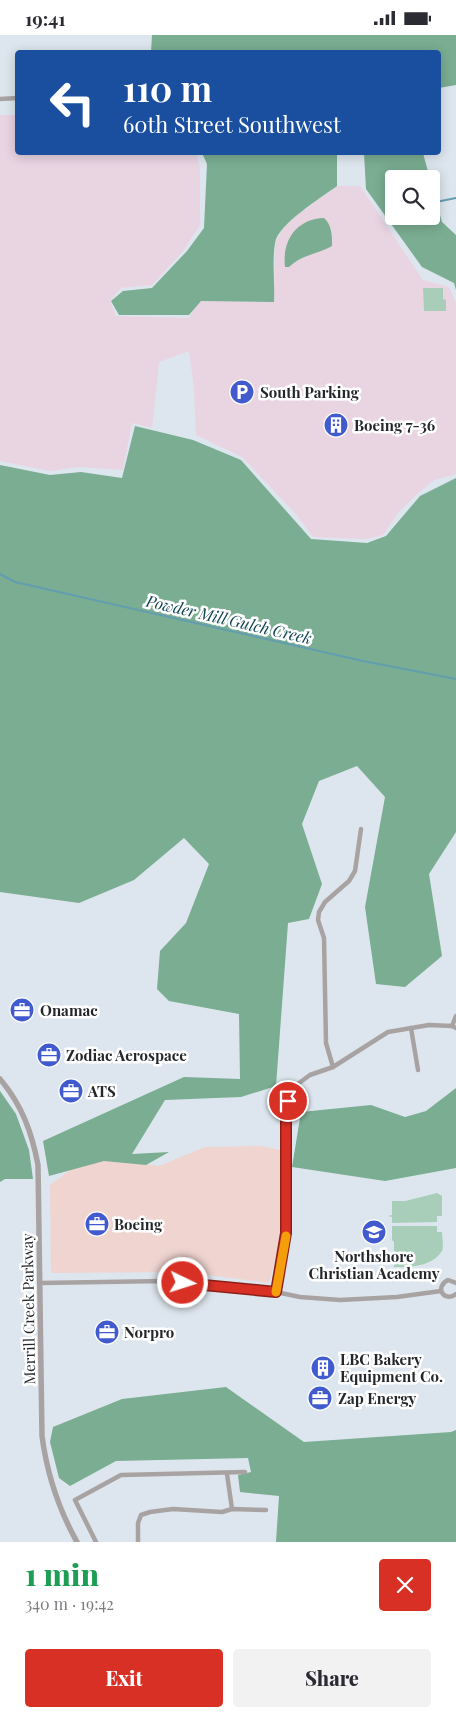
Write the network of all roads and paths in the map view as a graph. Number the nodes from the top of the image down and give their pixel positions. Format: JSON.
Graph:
{"nodes":[{"id":1,"x":0,"y":99,"type":"edge"},
{"id":2,"x":15,"y":99,"type":"edge"},
{"id":3,"x":361,"y":829,"type":"dead end"},
{"id":4,"x":456,"y":1016,"type":"edge"},
{"id":5,"x":454,"y":1027,"type":"edge"},
{"id":6,"x":411,"y":1028,"type":"junction"},
{"id":7,"x":333,"y":1067,"type":"junction"},
{"id":8,"x":418,"y":1070,"type":"dead end"},
{"id":9,"x":0,"y":1079,"type":"edge"},
{"id":10,"x":40,"y":1283,"type":"junction"},
{"id":11,"x":456,"y":1283,"type":"edge"},
{"id":12,"x":441,"y":1291,"type":"junction"},
{"id":13,"x":276,"y":1292,"type":"junction"},
{"id":14,"x":456,"y":1294,"type":"edge"},
{"id":15,"x":245,"y":1472,"type":"dead end"},
{"id":16,"x":227,"y":1474,"type":"junction"},
{"id":17,"x":232,"y":1509,"type":"junction"},
{"id":18,"x":266,"y":1510,"type":"dead end"},
{"id":19,"x":77,"y":1542,"type":"edge"},
{"id":20,"x":96,"y":1542,"type":"edge"},
{"id":21,"x":138,"y":1542,"type":"edge"}],
"edges":[{"from":1,"to":2,"type":"street"},
{"from":3,"to":7,"type":"street"},
{"from":4,"to":5,"type":"street"},
{"from":5,"to":6,"type":"street"},
{"from":6,"to":7,"type":"street"},
{"from":6,"to":8,"type":"street"},
{"from":7,"to":13,"type":"street"},
{"from":9,"to":10,"type":"street","name":"Merrill Creek Parkway"},
{"from":10,"to":13,"type":"street"},
{"from":10,"to":19,"type":"street","name":"Merrill Creek Parkway"},
{"from":11,"to":12,"type":"street"},
{"from":12,"to":13,"type":"street"},
{"from":12,"to":14,"type":"street"},
{"from":15,"to":16,"type":"street"},
{"from":16,"to":17,"type":"street"},
{"from":16,"to":20,"type":"street"},
{"from":17,"to":18,"type":"street"},
{"from":17,"to":21,"type":"street"}]}
